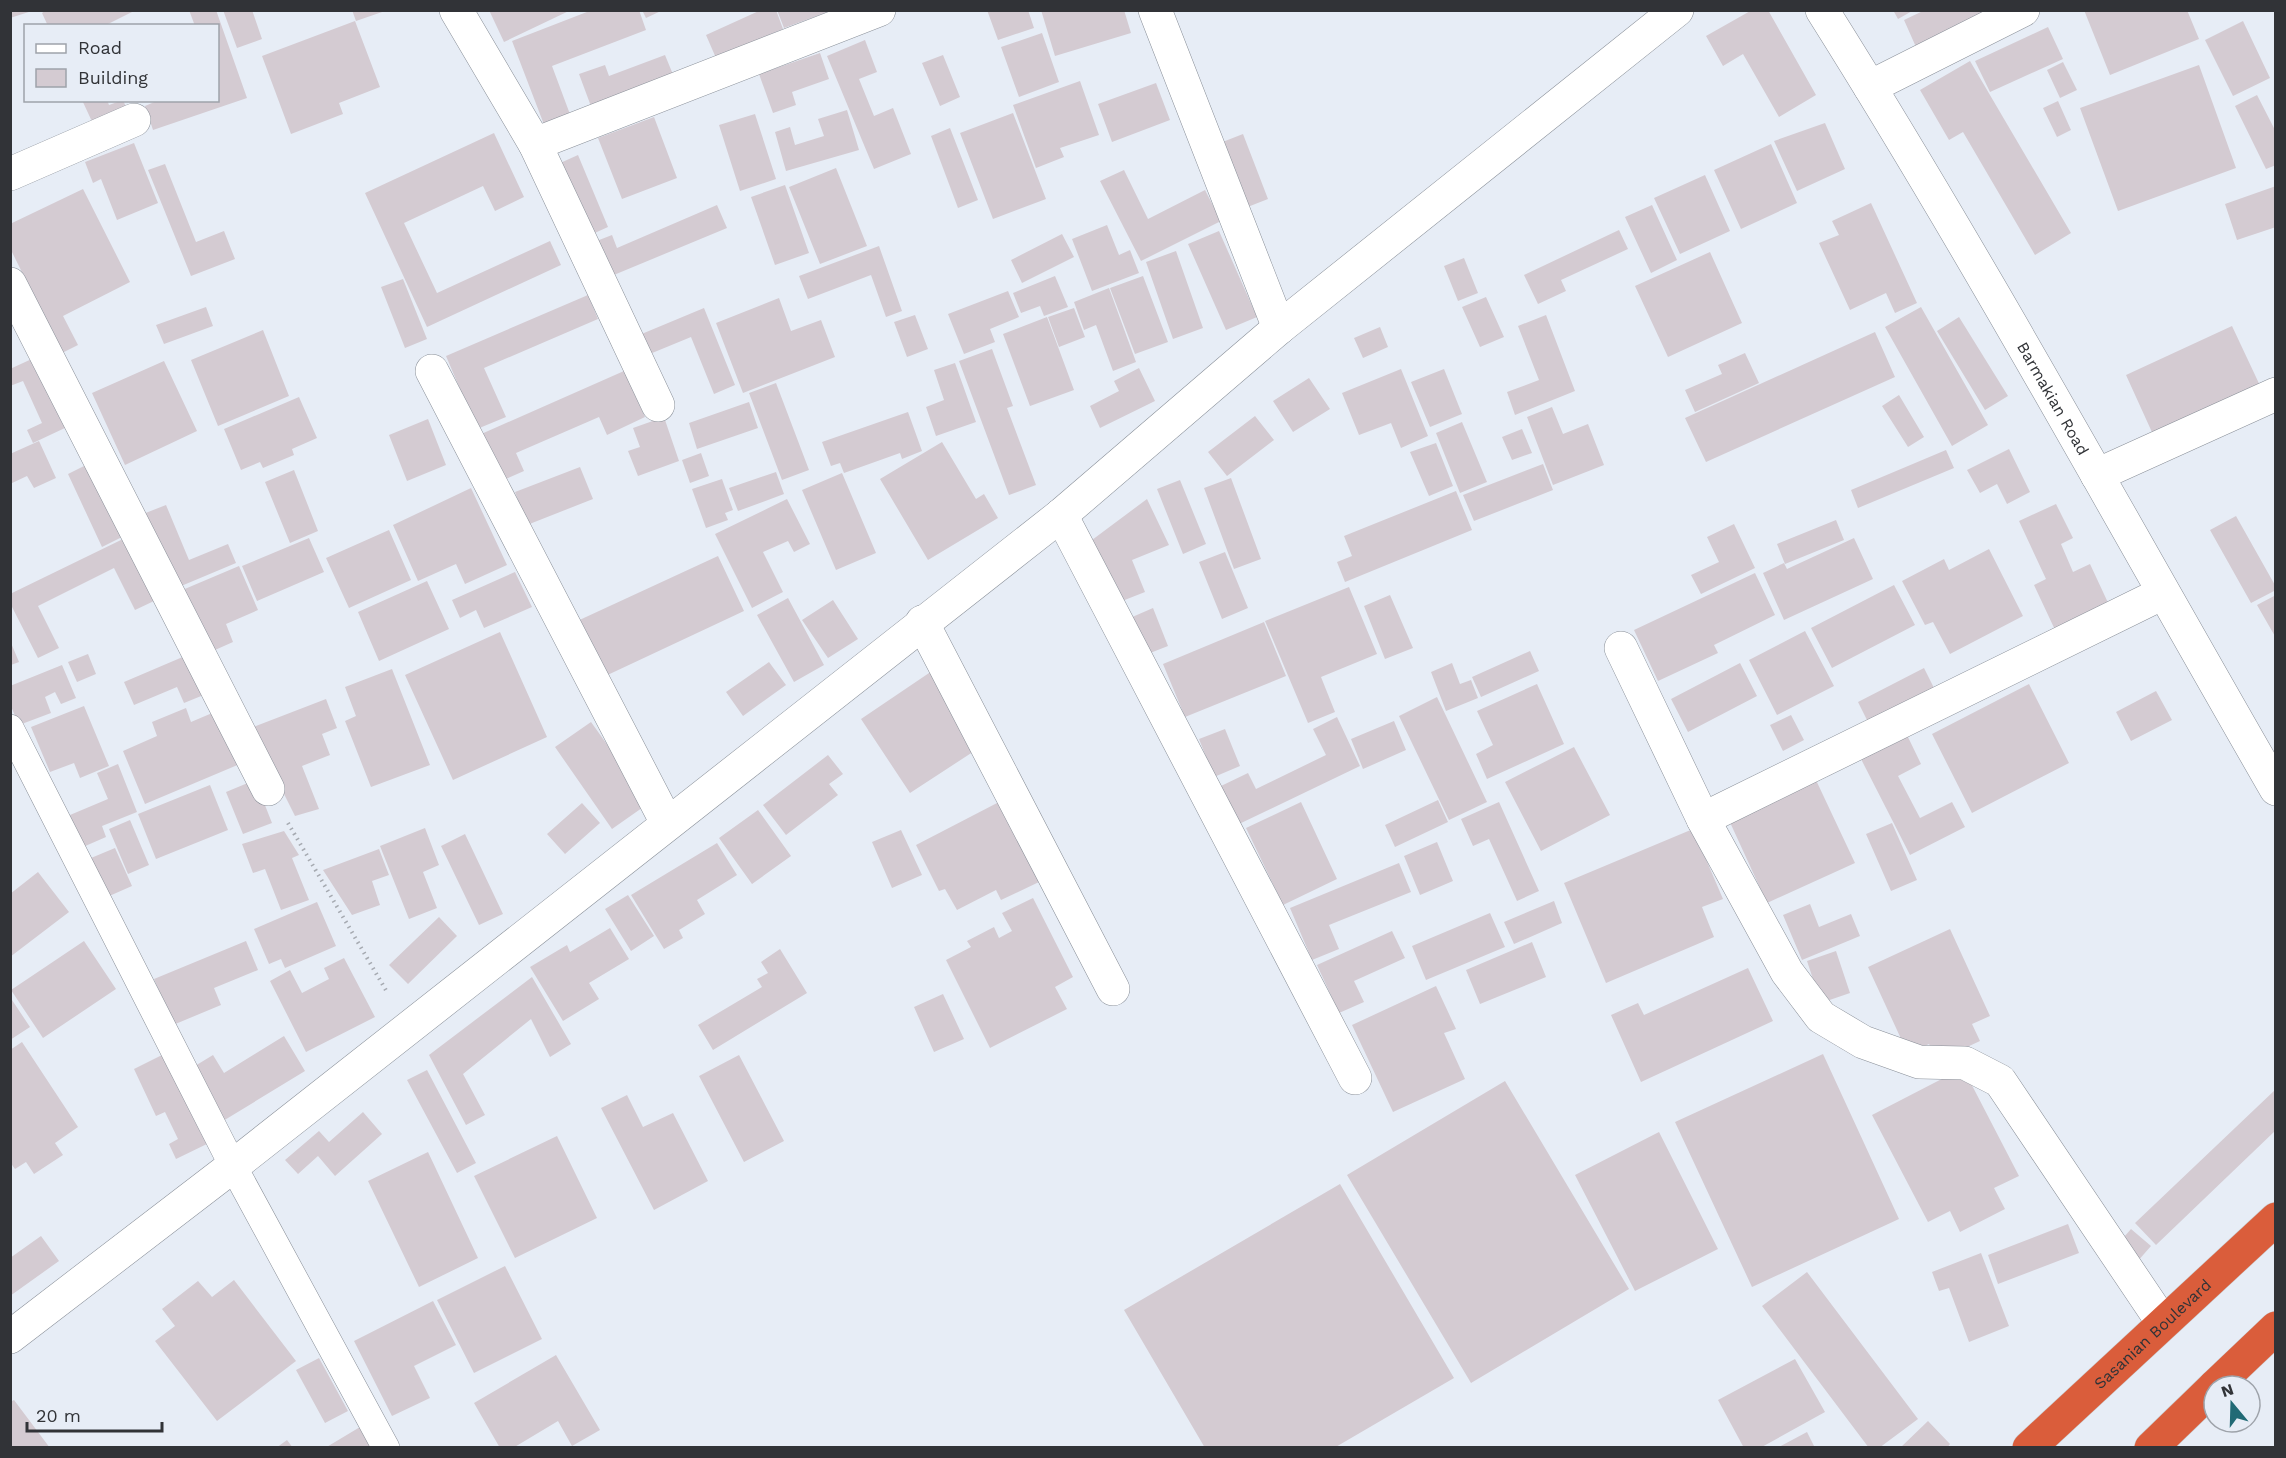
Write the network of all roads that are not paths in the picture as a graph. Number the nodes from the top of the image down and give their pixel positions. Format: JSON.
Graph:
{"nodes":[{"id":1,"x":456,"y":10,"type":"edge"},
{"id":2,"x":879,"y":10,"type":"edge"},
{"id":3,"x":1155,"y":10,"type":"edge"},
{"id":4,"x":1677,"y":10,"type":"edge"},
{"id":5,"x":1822,"y":10,"type":"edge"},
{"id":6,"x":2023,"y":10,"type":"edge"},
{"id":7,"x":1870,"y":87,"type":"junction"},
{"id":8,"x":134,"y":120,"type":"dead end"},
{"id":9,"x":535,"y":144,"type":"junction"},
{"id":10,"x":10,"y":174,"type":"edge"},
{"id":11,"x":10,"y":284,"type":"edge"},
{"id":12,"x":1279,"y":328,"type":"junction"},
{"id":13,"x":432,"y":371,"type":"dead end"},
{"id":14,"x":2276,"y":394,"type":"edge"},
{"id":15,"x":658,"y":405,"type":"dead end"},
{"id":16,"x":2097,"y":475,"type":"junction"},
{"id":17,"x":1061,"y":515,"type":"junction"},
{"id":18,"x":2163,"y":593,"type":"junction"},
{"id":19,"x":922,"y":622,"type":"junction"},
{"id":20,"x":1621,"y":648,"type":"dead end"},
{"id":21,"x":10,"y":728,"type":"edge"},
{"id":22,"x":268,"y":789,"type":"road end"},
{"id":23,"x":2276,"y":789,"type":"edge"},
{"id":24,"x":1703,"y":819,"type":"junction"},
{"id":25,"x":667,"y":824,"type":"junction"},
{"id":26,"x":1113,"y":989,"type":"dead end"},
{"id":27,"x":1355,"y":1078,"type":"dead end"},
{"id":28,"x":233,"y":1166,"type":"junction"},
{"id":29,"x":2276,"y":1219,"type":"edge"},
{"id":30,"x":2163,"y":1323,"type":"junction"},
{"id":31,"x":2276,"y":1328,"type":"edge"},
{"id":32,"x":10,"y":1337,"type":"edge"},
{"id":33,"x":2228,"y":1374,"type":"edge"},
{"id":34,"x":2202,"y":1399,"type":"edge"},
{"id":35,"x":386,"y":1448,"type":"edge"},
{"id":36,"x":2029,"y":1448,"type":"edge"},
{"id":37,"x":2151,"y":1448,"type":"edge"}],
"edges":[{"from":1,"to":9,"type":"street"},
{"from":2,"to":9,"type":"street"},
{"from":3,"to":12,"type":"street"},
{"from":4,"to":12,"type":"street"},
{"from":5,"to":7,"type":"street","name":"Barmakian Road"},
{"from":6,"to":7,"type":"street"},
{"from":7,"to":16,"type":"street","name":"Barmakian Road"},
{"from":8,"to":10,"type":"street"},
{"from":9,"to":15,"type":"street"},
{"from":11,"to":22,"type":"street"},
{"from":12,"to":17,"type":"street"},
{"from":13,"to":25,"type":"street"},
{"from":14,"to":16,"type":"street"},
{"from":16,"to":18,"type":"street","name":"Barmakian Road"},
{"from":17,"to":19,"type":"street"},
{"from":17,"to":27,"type":"street"},
{"from":18,"to":23,"type":"street","name":"Barmakian Road"},
{"from":18,"to":24,"type":"street"},
{"from":19,"to":25,"type":"street"},
{"from":19,"to":26,"type":"street"},
{"from":20,"to":24,"type":"street"},
{"from":21,"to":28,"type":"lane"},
{"from":24,"to":30,"type":"street"},
{"from":25,"to":28,"type":"street"},
{"from":28,"to":32,"type":"street"},
{"from":28,"to":35,"type":"lane"},
{"from":29,"to":30,"type":"highway","name":"Sasanian Boulevard"},
{"from":30,"to":36,"type":"highway","name":"Sasanian Boulevard"},
{"from":31,"to":33,"type":"highway"},
{"from":34,"to":37,"type":"highway"}]}
